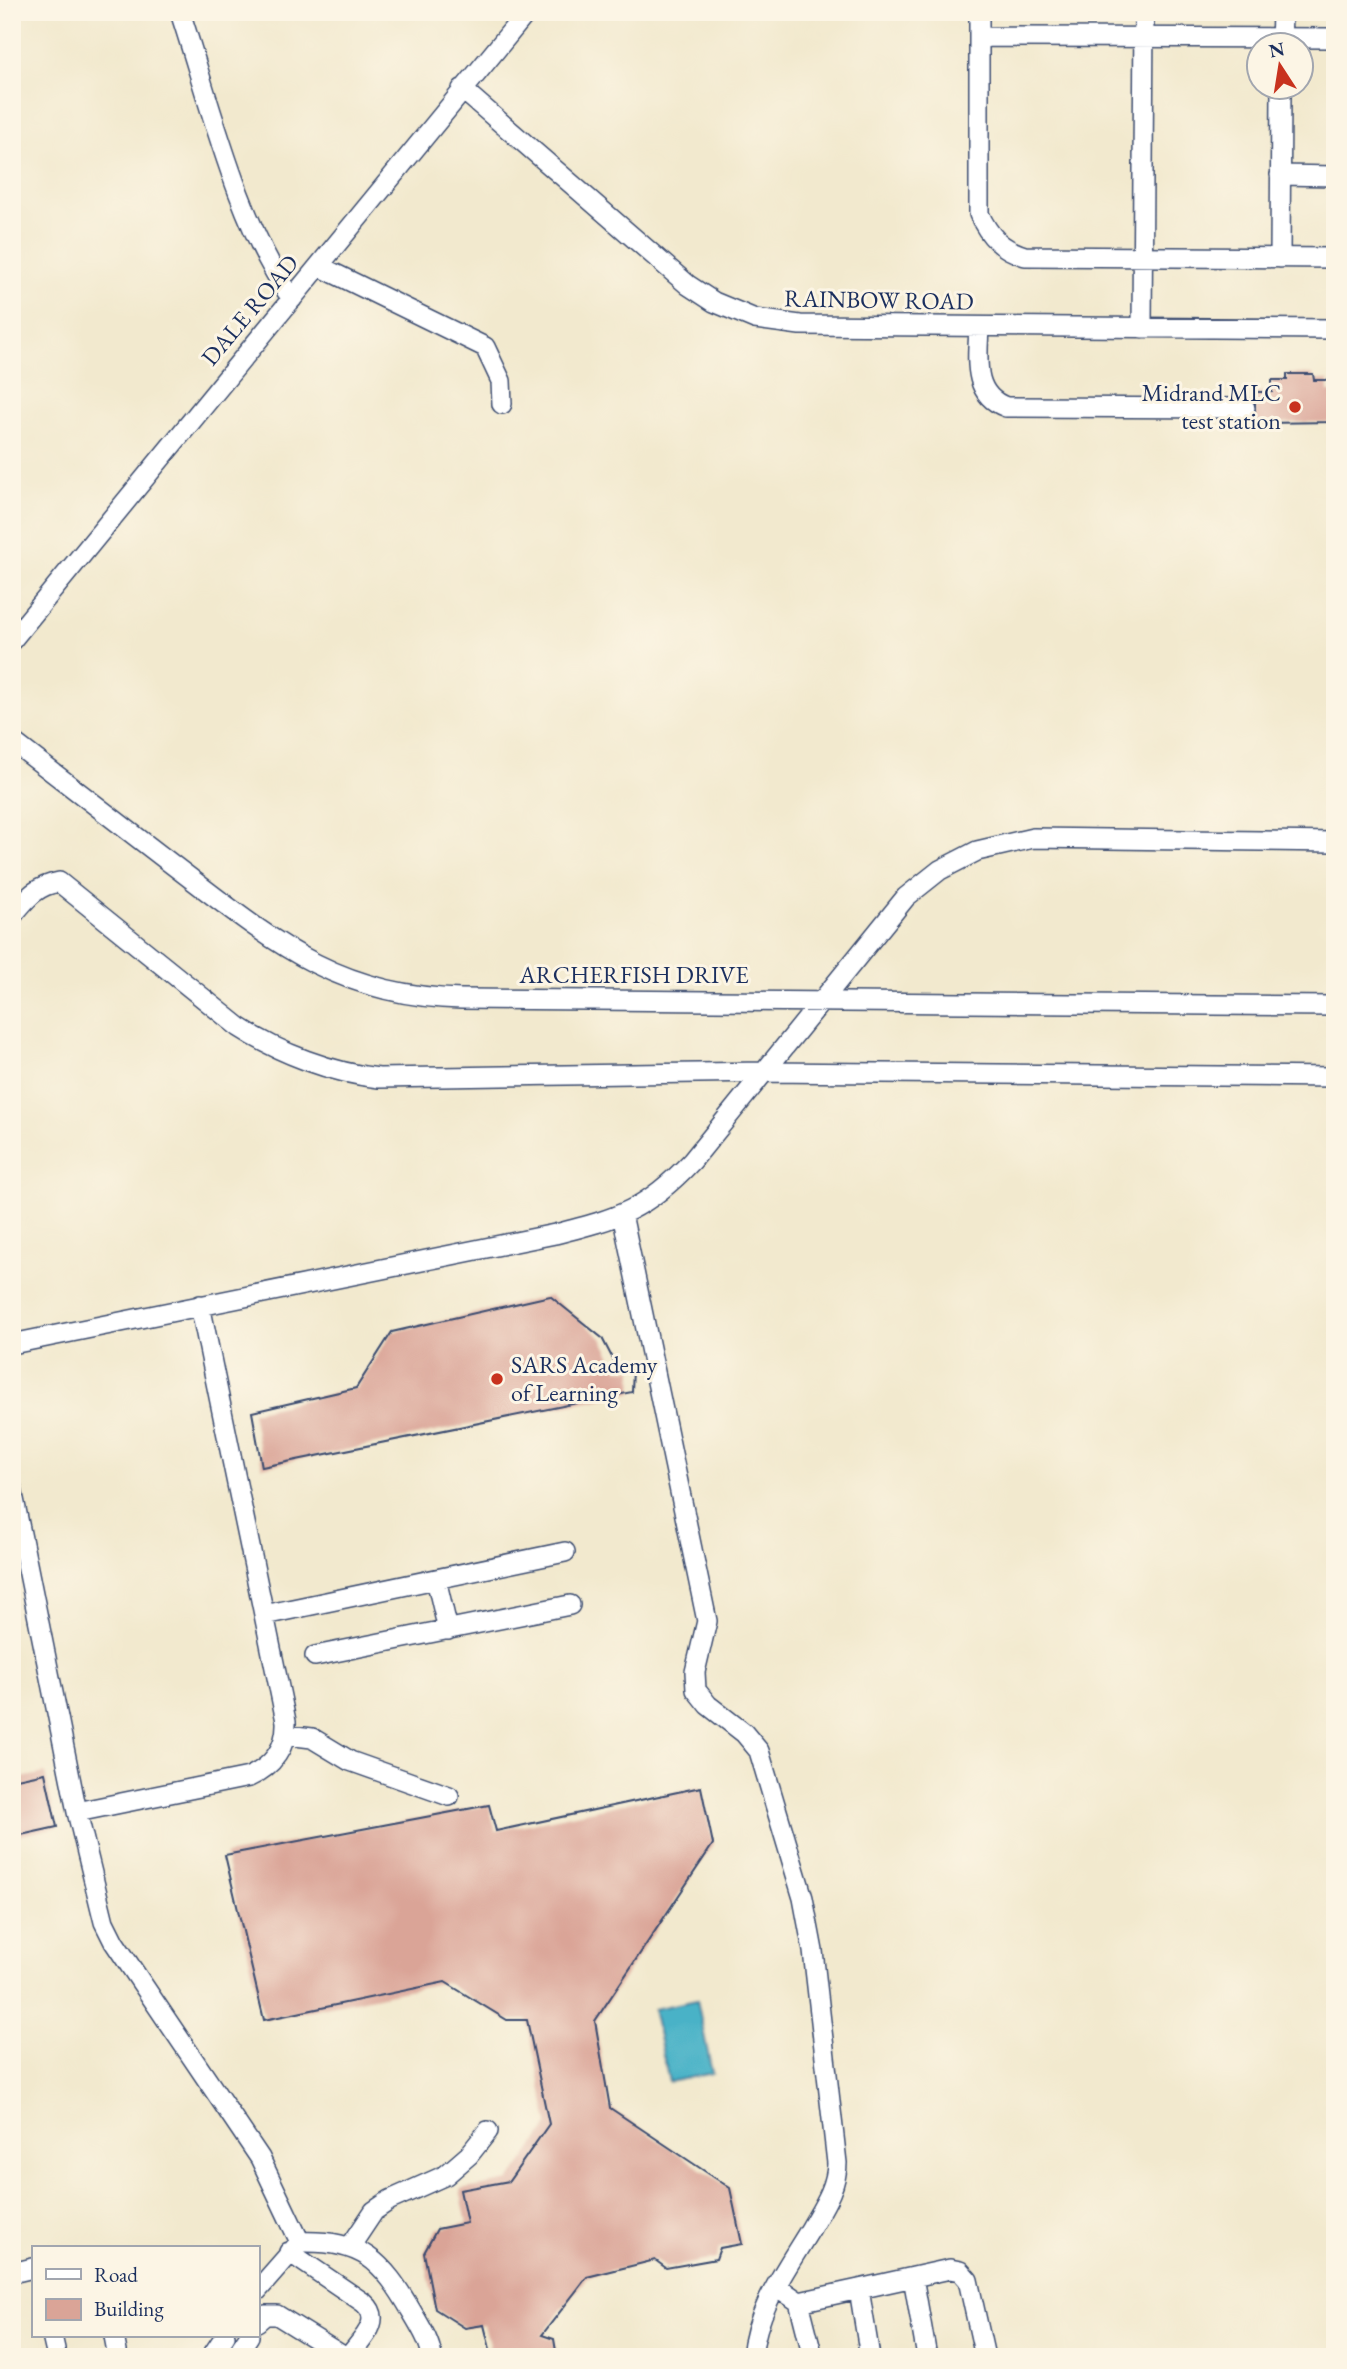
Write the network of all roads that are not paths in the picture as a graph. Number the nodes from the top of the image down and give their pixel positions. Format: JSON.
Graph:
{"nodes":[{"id":1,"x":180,"y":12,"type":"edge"},
{"id":2,"x":527,"y":12,"type":"edge"},
{"id":3,"x":979,"y":12,"type":"edge"},
{"id":4,"x":1144,"y":12,"type":"edge"},
{"id":5,"x":1282,"y":12,"type":"edge"},
{"id":6,"x":1281,"y":32,"type":"edge"},
{"id":7,"x":979,"y":37,"type":"junction"},
{"id":8,"x":1144,"y":38,"type":"junction"},
{"id":9,"x":1335,"y":38,"type":"edge"},
{"id":10,"x":1316,"y":39,"type":"edge"},
{"id":11,"x":1246,"y":40,"type":"edge"},
{"id":12,"x":462,"y":89,"type":"junction"},
{"id":13,"x":1281,"y":102,"type":"edge"},
{"id":14,"x":1280,"y":175,"type":"junction"},
{"id":15,"x":1335,"y":176,"type":"edge"},
{"id":16,"x":1143,"y":257,"type":"junction"},
{"id":17,"x":1280,"y":258,"type":"junction"},
{"id":18,"x":1335,"y":258,"type":"edge"},
{"id":19,"x":319,"y":266,"type":"junction"},
{"id":20,"x":292,"y":299,"type":"junction"},
{"id":21,"x":979,"y":327,"type":"junction"},
{"id":22,"x":1142,"y":328,"type":"junction"},
{"id":23,"x":1335,"y":329,"type":"edge"},
{"id":24,"x":502,"y":404,"type":"dead end"},
{"id":25,"x":1245,"y":408,"type":"dead end"},
{"id":26,"x":12,"y":640,"type":"edge"},
{"id":27,"x":12,"y":741,"type":"edge"},
{"id":28,"x":1335,"y":842,"type":"edge"},
{"id":29,"x":12,"y":916,"type":"edge"},
{"id":30,"x":824,"y":1001,"type":"junction"},
{"id":31,"x":1335,"y":1006,"type":"edge"},
{"id":32,"x":764,"y":1072,"type":"junction"},
{"id":33,"x":1335,"y":1077,"type":"edge"},
{"id":34,"x":622,"y":1214,"type":"junction"},
{"id":35,"x":200,"y":1305,"type":"junction"},
{"id":36,"x":12,"y":1344,"type":"edge"},
{"id":37,"x":12,"y":1489,"type":"edge"},
{"id":38,"x":565,"y":1552,"type":"dead end"},
{"id":39,"x":436,"y":1579,"type":"junction"},
{"id":40,"x":570,"y":1605,"type":"dead end"},
{"id":41,"x":264,"y":1615,"type":"junction"},
{"id":42,"x":448,"y":1630,"type":"junction"},
{"id":43,"x":315,"y":1656,"type":"dead end"},
{"id":44,"x":287,"y":1735,"type":"junction"},
{"id":45,"x":449,"y":1796,"type":"dead end"},
{"id":46,"x":78,"y":1812,"type":"junction"},
{"id":47,"x":488,"y":2131,"type":"dead end"},
{"id":48,"x":295,"y":2247,"type":"junction"},
{"id":49,"x":350,"y":2247,"type":"junction"},
{"id":50,"x":32,"y":2268,"type":"edge"},
{"id":51,"x":12,"y":2273,"type":"edge"},
{"id":52,"x":913,"y":2277,"type":"junction"},
{"id":53,"x":776,"y":2286,"type":"junction"},
{"id":54,"x":859,"y":2288,"type":"junction"},
{"id":55,"x":259,"y":2289,"type":"edge"},
{"id":56,"x":799,"y":2302,"type":"junction"},
{"id":57,"x":259,"y":2320,"type":"edge"},
{"id":58,"x":114,"y":2338,"type":"edge"},
{"id":59,"x":224,"y":2338,"type":"edge"},
{"id":60,"x":248,"y":2338,"type":"edge"},
{"id":61,"x":118,"y":2357,"type":"edge"},
{"id":62,"x":212,"y":2357,"type":"edge"},
{"id":63,"x":241,"y":2357,"type":"edge"},
{"id":64,"x":432,"y":2357,"type":"edge"},
{"id":65,"x":752,"y":2357,"type":"edge"},
{"id":66,"x":813,"y":2357,"type":"edge"},
{"id":67,"x":870,"y":2357,"type":"edge"},
{"id":68,"x":927,"y":2357,"type":"edge"},
{"id":69,"x":985,"y":2357,"type":"edge"}],
"edges":[{"from":1,"to":20,"type":"street"},
{"from":2,"to":12,"type":"street","name":"DALE ROAD"},
{"from":3,"to":7,"type":"street"},
{"from":4,"to":8,"type":"street"},
{"from":5,"to":6,"type":"street"},
{"from":7,"to":8,"type":"street"},
{"from":7,"to":16,"type":"street"},
{"from":8,"to":11,"type":"street"},
{"from":8,"to":16,"type":"street"},
{"from":9,"to":10,"type":"street"},
{"from":12,"to":19,"type":"street","name":"DALE ROAD"},
{"from":12,"to":21,"type":"street","name":"RAINBOW ROAD"},
{"from":13,"to":14,"type":"street"},
{"from":14,"to":15,"type":"street"},
{"from":14,"to":17,"type":"street"},
{"from":16,"to":17,"type":"street"},
{"from":16,"to":22,"type":"street"},
{"from":17,"to":18,"type":"street"},
{"from":19,"to":20,"type":"street","name":"DALE ROAD"},
{"from":19,"to":24,"type":"street"},
{"from":20,"to":26,"type":"street","name":"DALE ROAD"},
{"from":21,"to":22,"type":"street","name":"RAINBOW ROAD"},
{"from":21,"to":25,"type":"street"},
{"from":22,"to":23,"type":"street","name":"RAINBOW ROAD"},
{"from":27,"to":30,"type":"street","name":"ARCHERFISH DRIVE"},
{"from":28,"to":30,"type":"street"},
{"from":29,"to":32,"type":"street"},
{"from":30,"to":31,"type":"street","name":"ARCHERFISH DRIVE"},
{"from":30,"to":32,"type":"street"},
{"from":32,"to":33,"type":"street"},
{"from":32,"to":34,"type":"street"},
{"from":34,"to":35,"type":"street"},
{"from":34,"to":53,"type":"street"},
{"from":35,"to":36,"type":"street"},
{"from":35,"to":41,"type":"street"},
{"from":37,"to":46,"type":"street"},
{"from":38,"to":39,"type":"street"},
{"from":39,"to":41,"type":"street"},
{"from":39,"to":42,"type":"street"},
{"from":40,"to":42,"type":"street"},
{"from":41,"to":44,"type":"street"},
{"from":42,"to":43,"type":"street"},
{"from":44,"to":45,"type":"street"},
{"from":44,"to":46,"type":"street"},
{"from":46,"to":48,"type":"street"},
{"from":47,"to":49,"type":"street"},
{"from":48,"to":49,"type":"street"},
{"from":48,"to":55,"type":"street"},
{"from":48,"to":57,"type":"street"},
{"from":49,"to":64,"type":"street"},
{"from":50,"to":51,"type":"street"},
{"from":52,"to":54,"type":"street"},
{"from":52,"to":68,"type":"street"},
{"from":52,"to":69,"type":"street"},
{"from":53,"to":56,"type":"street"},
{"from":53,"to":65,"type":"street"},
{"from":54,"to":56,"type":"street"},
{"from":54,"to":67,"type":"street"},
{"from":56,"to":66,"type":"street"},
{"from":58,"to":61,"type":"street"},
{"from":59,"to":62,"type":"street"},
{"from":60,"to":63,"type":"street"}]}
